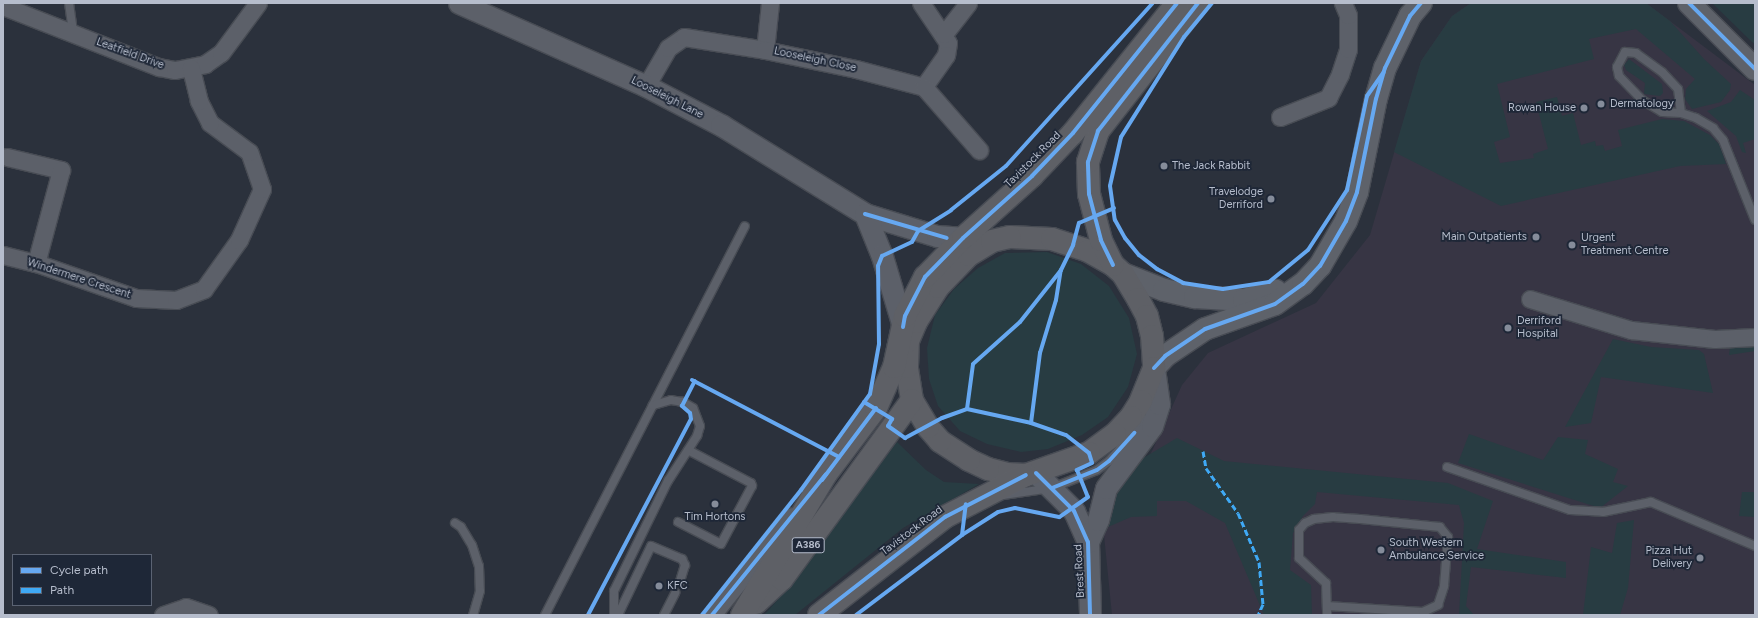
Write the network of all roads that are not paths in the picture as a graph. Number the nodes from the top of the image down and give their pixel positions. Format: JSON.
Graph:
{"nodes":[{"id":1,"x":68,"y":3,"type":"edge"},
{"id":2,"x":258,"y":3,"type":"edge"},
{"id":3,"x":459,"y":3,"type":"edge"},
{"id":4,"x":770,"y":3,"type":"edge"},
{"id":5,"x":921,"y":3,"type":"edge"},
{"id":6,"x":968,"y":3,"type":"edge"},
{"id":7,"x":1177,"y":3,"type":"edge"},
{"id":8,"x":1198,"y":3,"type":"edge"},
{"id":9,"x":1343,"y":3,"type":"edge"},
{"id":10,"x":1421,"y":3,"type":"edge"},
{"id":11,"x":1689,"y":3,"type":"edge"},
{"id":12,"x":3,"y":6,"type":"edge"},
{"id":13,"x":73,"y":32,"type":"junction"},
{"id":14,"x":944,"y":34,"type":"junction"},
{"id":15,"x":765,"y":50,"type":"junction"},
{"id":16,"x":191,"y":68,"type":"junction"},
{"id":17,"x":1755,"y":69,"type":"edge"},
{"id":18,"x":646,"y":86,"type":"junction"},
{"id":19,"x":924,"y":87,"type":"junction"},
{"id":20,"x":1681,"y":113,"type":"junction"},
{"id":21,"x":1280,"y":117,"type":"dead end"},
{"id":22,"x":979,"y":150,"type":"dead end"},
{"id":23,"x":7,"y":157,"type":"dead end"},
{"id":24,"x":864,"y":214,"type":"junction"},
{"id":25,"x":1755,"y":220,"type":"edge"},
{"id":26,"x":745,"y":226,"type":"dead end"},
{"id":27,"x":963,"y":238,"type":"junction"},
{"id":28,"x":992,"y":241,"type":"junction"},
{"id":29,"x":1332,"y":246,"type":"junction"},
{"id":30,"x":3,"y":255,"type":"edge"},
{"id":31,"x":36,"y":264,"type":"junction"},
{"id":32,"x":1118,"y":269,"type":"junction"},
{"id":33,"x":1530,"y":299,"type":"dead end"},
{"id":34,"x":905,"y":334,"type":"junction"},
{"id":35,"x":1755,"y":337,"type":"edge"},
{"id":36,"x":1154,"y":368,"type":"junction"},
{"id":37,"x":912,"y":400,"type":"junction"},
{"id":38,"x":653,"y":405,"type":"junction"},
{"id":39,"x":687,"y":452,"type":"junction"},
{"id":40,"x":1447,"y":467,"type":"dead end"},
{"id":41,"x":826,"y":474,"type":"junction"},
{"id":42,"x":1031,"y":474,"type":"junction"},
{"id":43,"x":1052,"y":488,"type":"junction"},
{"id":44,"x":984,"y":496,"type":"junction"},
{"id":45,"x":678,"y":522,"type":"dead end"},
{"id":46,"x":455,"y":523,"type":"dead end"},
{"id":47,"x":1088,"y":542,"type":"junction"},
{"id":48,"x":1755,"y":546,"type":"edge"},
{"id":49,"x":680,"y":581,"type":"dead end"},
{"id":50,"x":675,"y":593,"type":"dead end"},
{"id":51,"x":1327,"y":606,"type":"junction"},
{"id":52,"x":164,"y":615,"type":"edge"},
{"id":53,"x":209,"y":615,"type":"edge"},
{"id":54,"x":473,"y":615,"type":"edge"},
{"id":55,"x":545,"y":615,"type":"edge"},
{"id":56,"x":614,"y":615,"type":"edge"},
{"id":57,"x":618,"y":615,"type":"edge"},
{"id":58,"x":664,"y":615,"type":"edge"},
{"id":59,"x":712,"y":615,"type":"edge"},
{"id":60,"x":743,"y":615,"type":"edge"},
{"id":61,"x":819,"y":615,"type":"edge"},
{"id":62,"x":1090,"y":615,"type":"edge"},
{"id":63,"x":1327,"y":615,"type":"edge"}],
"edges":[{"from":1,"to":13,"type":"lane"},
{"from":2,"to":16,"type":"street","name":"Leatfield Drive"},
{"from":3,"to":18,"type":"street","name":"Looseleigh Lane"},
{"from":4,"to":15,"type":"street"},
{"from":5,"to":14,"type":"street"},
{"from":6,"to":14,"type":"street"},
{"from":7,"to":27,"type":"highway","name":"Tavistock Road","number":"A386"},
{"from":8,"to":32,"type":"highway"},
{"from":9,"to":21,"type":"street"},
{"from":10,"to":29,"type":"main road"},
{"from":11,"to":17,"type":"main road"},
{"from":12,"to":13,"type":"street","name":"Leatfield Drive"},
{"from":13,"to":16,"type":"street","name":"Leatfield Drive"},
{"from":14,"to":19,"type":"street"},
{"from":15,"to":18,"type":"street","name":"Looseleigh Close"},
{"from":15,"to":19,"type":"street","name":"Looseleigh Close"},
{"from":16,"to":31,"type":"street","name":"Windermere Crescent"},
{"from":18,"to":24,"type":"street","name":"Looseleigh Lane"},
{"from":19,"to":22,"type":"street"},
{"from":20,"to":20,"type":"lane"},
{"from":20,"to":25,"type":"lane"},
{"from":23,"to":31,"type":"street"},
{"from":24,"to":27,"type":"street","name":"Looseleigh Lane"},
{"from":24,"to":34,"type":"street"},
{"from":26,"to":38,"type":"lane"},
{"from":27,"to":28,"type":"street","name":"Looseleigh Lane"},
{"from":27,"to":34,"type":"highway","name":"Tavistock Road","number":"A386"},
{"from":28,"to":32,"type":"highway"},
{"from":28,"to":34,"type":"highway"},
{"from":29,"to":32,"type":"main road"},
{"from":29,"to":36,"type":"main road"},
{"from":30,"to":31,"type":"street","name":"Windermere Crescent"},
{"from":32,"to":36,"type":"highway"},
{"from":33,"to":35,"type":"street"},
{"from":34,"to":37,"type":"highway"},
{"from":34,"to":41,"type":"highway","name":"Tavistock Road","number":"A386"},
{"from":36,"to":42,"type":"highway","name":"Tavistock Road"},
{"from":36,"to":43,"type":"lane"},
{"from":36,"to":47,"type":"street","name":"Brest Road"},
{"from":37,"to":42,"type":"highway"},
{"from":37,"to":60,"type":"highway","name":"Tavistock Road","number":"A386"},
{"from":38,"to":39,"type":"lane"},
{"from":38,"to":55,"type":"lane"},
{"from":39,"to":45,"type":"lane"},
{"from":39,"to":56,"type":"lane"},
{"from":40,"to":48,"type":"lane"},
{"from":41,"to":59,"type":"street"},
{"from":41,"to":60,"type":"highway","name":"Tavistock Road","number":"A386"},
{"from":42,"to":43,"type":"street","name":"Brest Road"},
{"from":42,"to":44,"type":"highway","name":"Tavistock Road"},
{"from":43,"to":44,"type":"lane"},
{"from":43,"to":47,"type":"street","name":"Brest Road"},
{"from":44,"to":61,"type":"highway","name":"Tavistock Road"},
{"from":46,"to":54,"type":"lane"},
{"from":47,"to":62,"type":"street","name":"Brest Road"},
{"from":49,"to":57,"type":"lane"},
{"from":50,"to":58,"type":"lane"},
{"from":51,"to":51,"type":"lane"},
{"from":51,"to":63,"type":"lane"},
{"from":52,"to":53,"type":"street"}]}
